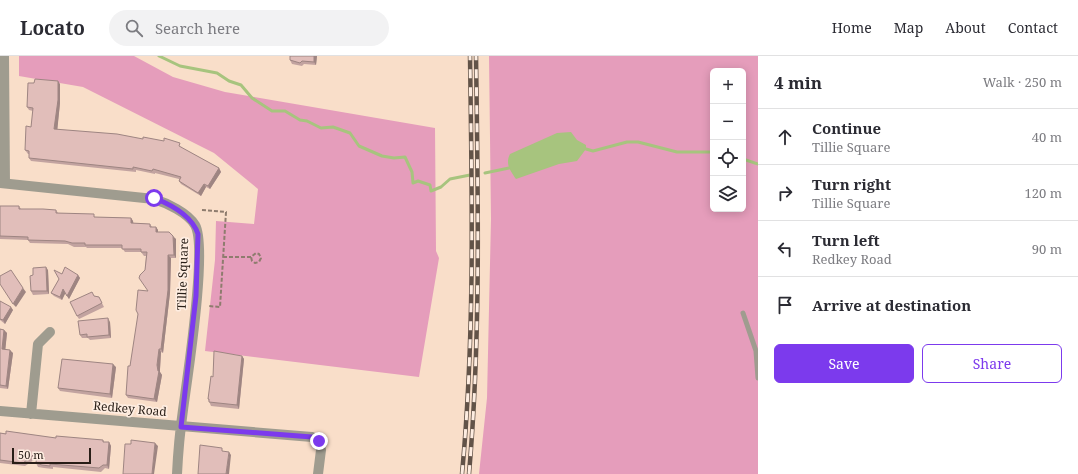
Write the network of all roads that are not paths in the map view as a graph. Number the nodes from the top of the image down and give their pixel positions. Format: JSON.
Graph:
{"nodes":[{"id":1,"x":4,"y":56,"type":"edge"},
{"id":2,"x":2,"y":183,"type":"edge"},
{"id":3,"x":743,"y":313,"type":"dead end"},
{"id":4,"x":50,"y":332,"type":"dead end"},
{"id":5,"x":758,"y":378,"type":"edge"},
{"id":6,"x":0,"y":412,"type":"edge"},
{"id":7,"x":31,"y":414,"type":"junction"},
{"id":8,"x":181,"y":427,"type":"junction"},
{"id":9,"x":176,"y":474,"type":"edge"},
{"id":10,"x":318,"y":474,"type":"edge"}],
"edges":[{"from":1,"to":2,"type":"street","name":"Tillie Square"},
{"from":2,"to":8,"type":"street","name":"Tillie Square"},
{"from":3,"to":5,"type":"lane"},
{"from":4,"to":7,"type":"street"},
{"from":6,"to":7,"type":"street","name":"Redkey Road"},
{"from":7,"to":8,"type":"street","name":"Redkey Road"},
{"from":8,"to":9,"type":"street"},
{"from":8,"to":10,"type":"street","name":"Redkey Road"}]}
